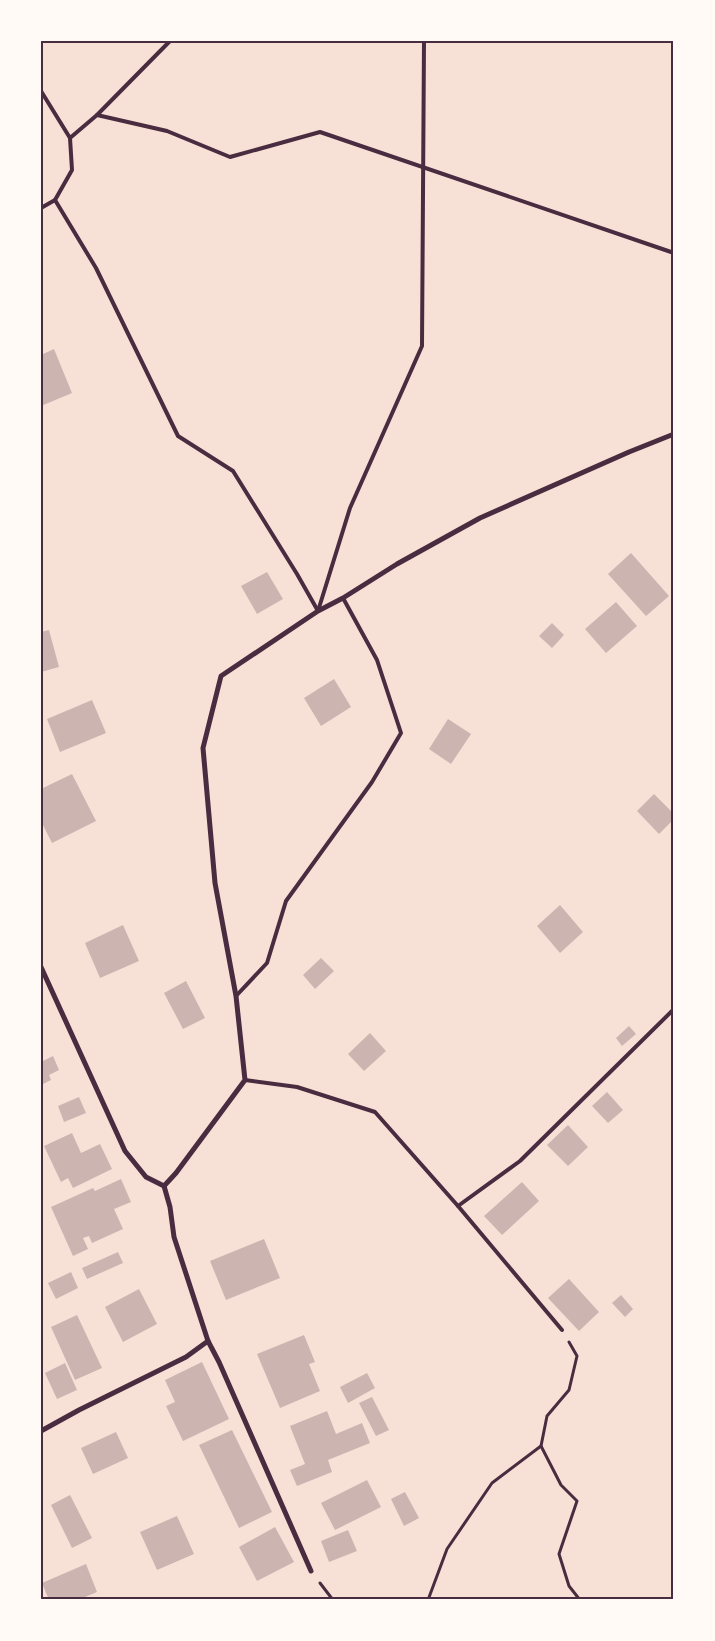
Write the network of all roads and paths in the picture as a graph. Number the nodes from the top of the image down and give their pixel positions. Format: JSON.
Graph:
{"nodes":[{"id":1,"x":170,"y":41,"type":"edge"},
{"id":2,"x":424,"y":41,"type":"edge"},
{"id":3,"x":41,"y":91,"type":"edge"},
{"id":4,"x":97,"y":115,"type":"junction"},
{"id":5,"x":70,"y":138,"type":"junction"},
{"id":6,"x":424,"y":167,"type":"junction"},
{"id":7,"x":55,"y":200,"type":"junction"},
{"id":8,"x":41,"y":208,"type":"edge"},
{"id":9,"x":674,"y":253,"type":"edge"},
{"id":10,"x":674,"y":434,"type":"edge"},
{"id":11,"x":343,"y":598,"type":"junction"},
{"id":12,"x":318,"y":611,"type":"junction"},
{"id":13,"x":41,"y":967,"type":"edge"},
{"id":14,"x":236,"y":996,"type":"junction"},
{"id":15,"x":674,"y":1009,"type":"edge"},
{"id":16,"x":245,"y":1080,"type":"junction"},
{"id":17,"x":164,"y":1186,"type":"junction"},
{"id":18,"x":458,"y":1206,"type":"junction"},
{"id":19,"x":562,"y":1330,"type":"joint"},
{"id":20,"x":208,"y":1341,"type":"junction"},
{"id":21,"x":41,"y":1431,"type":"edge"},
{"id":22,"x":541,"y":1446,"type":"junction"},
{"id":23,"x":311,"y":1571,"type":"joint"},
{"id":24,"x":333,"y":1600,"type":"edge"},
{"id":25,"x":428,"y":1600,"type":"edge"},
{"id":26,"x":580,"y":1600,"type":"edge"}],
"edges":[{"from":1,"to":4,"type":"lane"},
{"from":2,"to":6,"type":"lane"},
{"from":3,"to":5,"type":"lane"},
{"from":4,"to":5,"type":"lane"},
{"from":4,"to":6,"type":"lane"},
{"from":5,"to":7,"type":"lane"},
{"from":6,"to":9,"type":"lane"},
{"from":6,"to":12,"type":"lane"},
{"from":7,"to":8,"type":"lane"},
{"from":7,"to":12,"type":"lane"},
{"from":10,"to":11,"type":"street"},
{"from":11,"to":12,"type":"street"},
{"from":11,"to":14,"type":"lane"},
{"from":12,"to":14,"type":"street"},
{"from":13,"to":17,"type":"street"},
{"from":14,"to":16,"type":"street"},
{"from":15,"to":18,"type":"lane"},
{"from":16,"to":17,"type":"street"},
{"from":16,"to":18,"type":"lane"},
{"from":17,"to":20,"type":"street"},
{"from":18,"to":19,"type":"lane"},
{"from":19,"to":22,"type":"path"},
{"from":20,"to":21,"type":"street"},
{"from":20,"to":23,"type":"street"},
{"from":22,"to":25,"type":"path"},
{"from":22,"to":26,"type":"path"},
{"from":23,"to":24,"type":"path"}]}
